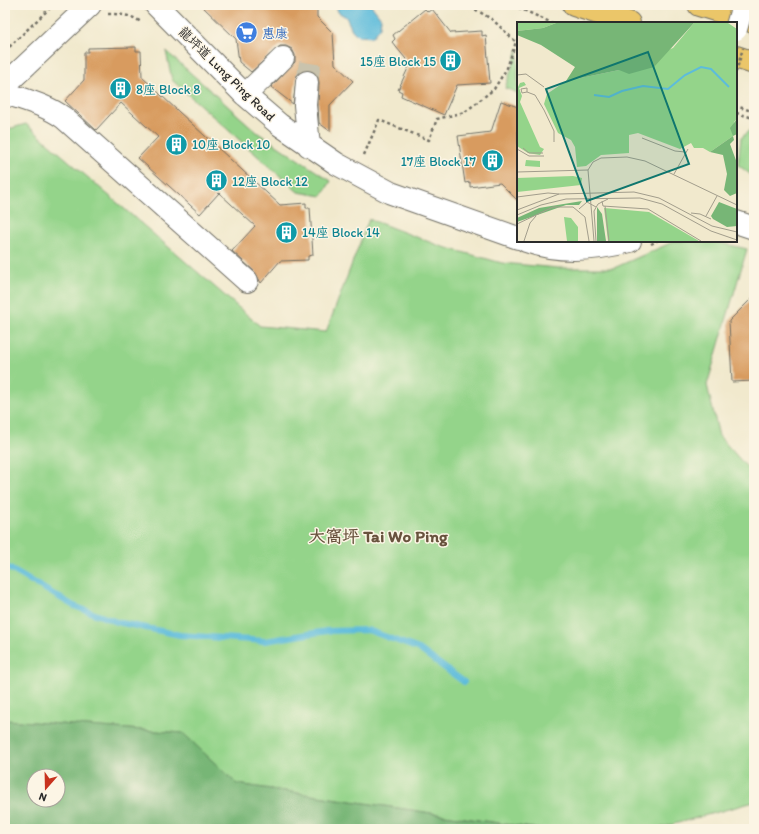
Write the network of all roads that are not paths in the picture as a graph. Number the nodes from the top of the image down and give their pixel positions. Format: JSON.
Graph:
{"nodes":[{"id":1,"x":90,"y":5,"type":"edge"},
{"id":2,"x":156,"y":5,"type":"edge"},
{"id":3,"x":574,"y":5,"type":"edge"},
{"id":4,"x":699,"y":5,"type":"edge"},
{"id":5,"x":743,"y":5,"type":"edge"},
{"id":6,"x":626,"y":22,"type":"edge"},
{"id":7,"x":754,"y":22,"type":"edge"},
{"id":8,"x":737,"y":26,"type":"edge"},
{"id":9,"x":737,"y":57,"type":"edge"},
{"id":10,"x":283,"y":58,"type":"dead end"},
{"id":11,"x":754,"y":63,"type":"edge"},
{"id":12,"x":308,"y":82,"type":"tunnel mouth"},
{"id":13,"x":5,"y":85,"type":"edge"},
{"id":14,"x":5,"y":93,"type":"edge"},
{"id":15,"x":245,"y":95,"type":"junction"},
{"id":16,"x":309,"y":146,"type":"junction"},
{"id":17,"x":737,"y":222,"type":"edge"},
{"id":18,"x":754,"y":228,"type":"edge"},
{"id":19,"x":517,"y":238,"type":"edge"},
{"id":20,"x":531,"y":242,"type":"edge"},
{"id":21,"x":625,"y":242,"type":"edge"},
{"id":22,"x":247,"y":281,"type":"dead end"}],
"edges":[{"from":1,"to":13,"type":"street"},
{"from":2,"to":15,"type":"street","name":"龍坪道 Lung Ping Road"},
{"from":3,"to":6,"type":"highway"},
{"from":4,"to":7,"type":"highway"},
{"from":5,"to":8,"type":"street","bridge":true},
{"from":9,"to":11,"type":"highway"},
{"from":10,"to":15,"type":"street"},
{"from":12,"to":16,"type":"street"},
{"from":14,"to":22,"type":"street"},
{"from":15,"to":16,"type":"street","name":"龍坪道 Lung Ping Road"},
{"from":16,"to":19,"type":"street","name":"龍坪道 Lung Ping Road"},
{"from":17,"to":18,"type":"street"},
{"from":20,"to":21,"type":"street"}]}
